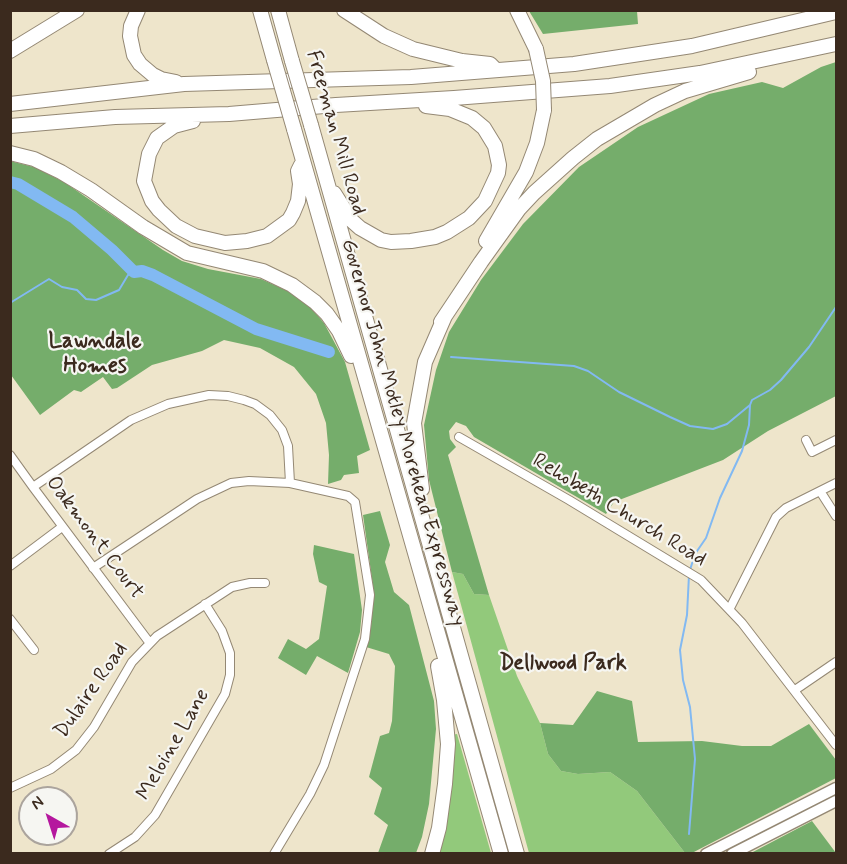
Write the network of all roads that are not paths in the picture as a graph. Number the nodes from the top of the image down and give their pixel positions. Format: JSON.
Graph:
{"nodes":[{"id":1,"x":60,"y":10,"type":"edge"},
{"id":2,"x":77,"y":10,"type":"edge"},
{"id":3,"x":138,"y":10,"type":"edge"},
{"id":4,"x":251,"y":10,"type":"edge"},
{"id":5,"x":278,"y":10,"type":"edge"},
{"id":6,"x":344,"y":10,"type":"edge"},
{"id":7,"x":517,"y":10,"type":"edge"},
{"id":8,"x":837,"y":12,"type":"edge"},
{"id":9,"x":262,"y":17,"type":"edge"},
{"id":10,"x":837,"y":44,"type":"edge"},
{"id":11,"x":10,"y":47,"type":"edge"},
{"id":12,"x":812,"y":50,"type":"junction"},
{"id":13,"x":10,"y":51,"type":"edge"},
{"id":14,"x":498,"y":71,"type":"junction"},
{"id":15,"x":184,"y":84,"type":"junction"},
{"id":16,"x":416,"y":101,"type":"junction"},
{"id":17,"x":10,"y":104,"type":"edge"},
{"id":18,"x":229,"y":114,"type":"junction"},
{"id":19,"x":10,"y":126,"type":"edge"},
{"id":20,"x":10,"y":153,"type":"edge"},
{"id":21,"x":303,"y":160,"type":"junction"},
{"id":22,"x":328,"y":188,"type":"junction"},
{"id":23,"x":441,"y":322,"type":"junction"},
{"id":24,"x":362,"y":369,"type":"junction"},
{"id":25,"x":459,"y":437,"type":"dead end"},
{"id":26,"x":806,"y":440,"type":"dead end"},
{"id":27,"x":837,"y":440,"type":"edge"},
{"id":28,"x":10,"y":455,"type":"edge"},
{"id":29,"x":290,"y":483,"type":"junction"},
{"id":30,"x":837,"y":483,"type":"edge"},
{"id":31,"x":33,"y":487,"type":"junction"},
{"id":32,"x":820,"y":491,"type":"junction"},
{"id":33,"x":420,"y":509,"type":"junction"},
{"id":34,"x":837,"y":516,"type":"edge"},
{"id":35,"x":62,"y":527,"type":"junction"},
{"id":36,"x":10,"y":566,"type":"edge"},
{"id":37,"x":93,"y":568,"type":"junction"},
{"id":38,"x":264,"y":583,"type":"dead end"},
{"id":39,"x":205,"y":604,"type":"junction"},
{"id":40,"x":730,"y":608,"type":"junction"},
{"id":41,"x":10,"y":619,"type":"edge"},
{"id":42,"x":149,"y":642,"type":"junction"},
{"id":43,"x":441,"y":646,"type":"junction"},
{"id":44,"x":34,"y":650,"type":"dead end"},
{"id":45,"x":837,"y":662,"type":"edge"},
{"id":46,"x":795,"y":690,"type":"junction"},
{"id":47,"x":837,"y":745,"type":"edge"},
{"id":48,"x":10,"y":788,"type":"edge"},
{"id":49,"x":837,"y":788,"type":"edge"},
{"id":50,"x":837,"y":801,"type":"edge"},
{"id":51,"x":109,"y":854,"type":"edge"},
{"id":52,"x":274,"y":854,"type":"edge"},
{"id":53,"x":432,"y":854,"type":"edge"},
{"id":54,"x":501,"y":854,"type":"edge"},
{"id":55,"x":517,"y":854,"type":"edge"},
{"id":56,"x":706,"y":854,"type":"edge"},
{"id":57,"x":732,"y":854,"type":"edge"}],
"edges":[{"from":1,"to":11,"type":"highway"},
{"from":2,"to":13,"type":"highway"},
{"from":3,"to":15,"type":"highway"},
{"from":4,"to":9,"type":"highway"},
{"from":5,"to":22,"type":"highway","name":"Freeman Mill Road","bridge":true},
{"from":6,"to":14,"type":"highway"},
{"from":7,"to":23,"type":"highway","bridge":true},
{"from":8,"to":14,"type":"highway"},
{"from":9,"to":21,"type":"highway","name":"Governor John Motley Morehead Expressway","bridge":true},
{"from":10,"to":12,"type":"highway"},
{"from":12,"to":16,"type":"highway"},
{"from":12,"to":23,"type":"highway"},
{"from":14,"to":15,"type":"highway"},
{"from":15,"to":17,"type":"highway"},
{"from":16,"to":18,"type":"highway"},
{"from":16,"to":22,"type":"highway"},
{"from":18,"to":19,"type":"highway"},
{"from":18,"to":21,"type":"highway"},
{"from":20,"to":24,"type":"highway"},
{"from":21,"to":24,"type":"highway","name":"Governor John Motley Morehead Expressway"},
{"from":22,"to":33,"type":"highway","name":"Freeman Mill Road"},
{"from":23,"to":33,"type":"highway"},
{"from":24,"to":43,"type":"highway","name":"Governor John Motley Morehead Expressway"},
{"from":25,"to":40,"type":"street","name":"Rehobeth Church Road"},
{"from":26,"to":27,"type":"street"},
{"from":28,"to":31,"type":"street","name":"Oakmont Court"},
{"from":29,"to":31,"type":"street"},
{"from":29,"to":37,"type":"street"},
{"from":29,"to":52,"type":"street"},
{"from":30,"to":32,"type":"street"},
{"from":31,"to":35,"type":"street","name":"Oakmont Court"},
{"from":32,"to":34,"type":"street"},
{"from":32,"to":40,"type":"street"},
{"from":33,"to":55,"type":"highway","name":"Governor John Motley Morehead Expressway"},
{"from":35,"to":36,"type":"street"},
{"from":35,"to":37,"type":"street","name":"Oakmont Court"},
{"from":37,"to":42,"type":"street","name":"Oakmont Court"},
{"from":38,"to":39,"type":"street","name":"Dulaire Road"},
{"from":39,"to":42,"type":"street","name":"Dulaire Road"},
{"from":39,"to":51,"type":"street","name":"Meloine Lane"},
{"from":40,"to":46,"type":"street","name":"Rehobeth Church Road"},
{"from":41,"to":44,"type":"street"},
{"from":42,"to":48,"type":"street","name":"Dulaire Road"},
{"from":43,"to":53,"type":"highway"},
{"from":43,"to":54,"type":"highway","name":"Governor John Motley Morehead Expressway"},
{"from":45,"to":46,"type":"street"},
{"from":46,"to":47,"type":"street","name":"Rehobeth Church Road"},
{"from":49,"to":56,"type":"main road"},
{"from":50,"to":57,"type":"main road"}]}
